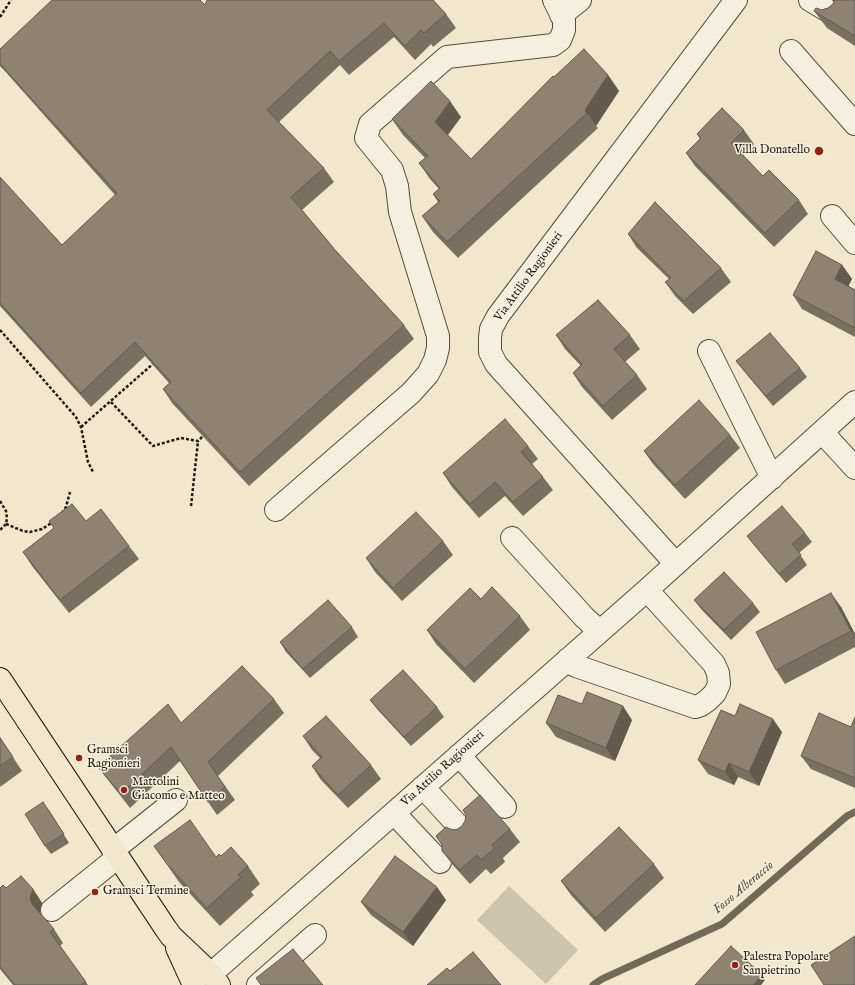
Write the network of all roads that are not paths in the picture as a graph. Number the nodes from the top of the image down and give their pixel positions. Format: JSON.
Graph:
{"nodes":[{"id":1,"x":580,"y":0,"type":"edge"},
{"id":2,"x":736,"y":0,"type":"edge"},
{"id":3,"x":810,"y":0,"type":"edge"},
{"id":4,"x":558,"y":8,"type":"edge"},
{"id":5,"x":835,"y":15,"type":"edge"},
{"id":6,"x":791,"y":51,"type":"dead end"},
{"id":7,"x":855,"y":124,"type":"edge"},
{"id":8,"x":832,"y":216,"type":"dead end"},
{"id":9,"x":855,"y":243,"type":"edge"},
{"id":10,"x":709,"y":351,"type":"dead end"},
{"id":11,"x":855,"y":402,"type":"edge"},
{"id":12,"x":822,"y":432,"type":"junction"},
{"id":13,"x":855,"y":468,"type":"edge"},
{"id":14,"x":772,"y":478,"type":"junction"},
{"id":15,"x":276,"y":510,"type":"dead end"},
{"id":16,"x":512,"y":538,"type":"dead end"},
{"id":17,"x":676,"y":564,"type":"junction"},
{"id":18,"x":647,"y":590,"type":"junction"},
{"id":19,"x":599,"y":631,"type":"junction"},
{"id":20,"x":568,"y":659,"type":"junction"},
{"id":21,"x":0,"y":679,"type":"edge"},
{"id":22,"x":459,"y":755,"type":"junction"},
{"id":23,"x":423,"y":787,"type":"junction"},
{"id":24,"x":176,"y":800,"type":"dead end"},
{"id":25,"x":505,"y":807,"type":"dead end"},
{"id":26,"x":394,"y":813,"type":"junction"},
{"id":27,"x":463,"y":831,"type":"edge"},
{"id":28,"x":115,"y":853,"type":"junction"},
{"id":29,"x":440,"y":862,"type":"edge"},
{"id":30,"x":52,"y":910,"type":"dead end"},
{"id":31,"x":315,"y":935,"type":"dead end"},
{"id":32,"x":208,"y":981,"type":"edge"},
{"id":33,"x":258,"y":985,"type":"edge"}],
"edges":[{"from":1,"to":4,"type":"street"},
{"from":2,"to":17,"type":"street","name":"Via Attilio Ragionieri"},
{"from":3,"to":5,"type":"street"},
{"from":4,"to":15,"type":"street"},
{"from":6,"to":7,"type":"street"},
{"from":8,"to":9,"type":"street"},
{"from":10,"to":14,"type":"street"},
{"from":11,"to":12,"type":"street","name":"Via Attilio Ragionieri"},
{"from":12,"to":13,"type":"street"},
{"from":12,"to":14,"type":"street","name":"Via Attilio Ragionieri"},
{"from":14,"to":17,"type":"street","name":"Via Attilio Ragionieri"},
{"from":16,"to":19,"type":"street"},
{"from":17,"to":18,"type":"street","name":"Via Attilio Ragionieri"},
{"from":18,"to":19,"type":"street","name":"Via Attilio Ragionieri"},
{"from":18,"to":20,"type":"street"},
{"from":19,"to":20,"type":"street","name":"Via Attilio Ragionieri"},
{"from":20,"to":22,"type":"street","name":"Via Attilio Ragionieri"},
{"from":21,"to":28,"type":"main road"},
{"from":22,"to":23,"type":"street","name":"Via Attilio Ragionieri"},
{"from":22,"to":25,"type":"street"},
{"from":23,"to":26,"type":"street","name":"Via Attilio Ragionieri"},
{"from":23,"to":27,"type":"street"},
{"from":24,"to":28,"type":"street"},
{"from":26,"to":29,"type":"street"},
{"from":26,"to":32,"type":"street","name":"Via Attilio Ragionieri"},
{"from":28,"to":30,"type":"street"},
{"from":28,"to":32,"type":"main road"},
{"from":31,"to":33,"type":"street"}]}
